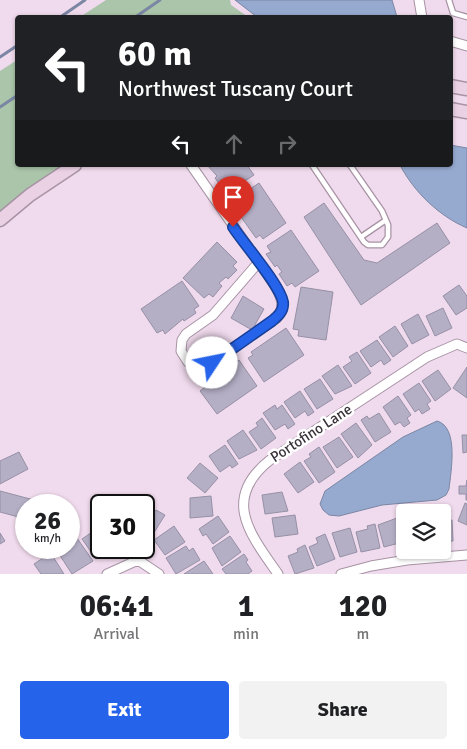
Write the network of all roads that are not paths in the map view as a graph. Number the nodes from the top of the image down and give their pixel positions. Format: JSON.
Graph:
{"nodes":[{"id":1,"x":419,"y":0,"type":"edge"},
{"id":2,"x":449,"y":0,"type":"edge"},
{"id":3,"x":422,"y":15,"type":"edge"},
{"id":4,"x":467,"y":17,"type":"edge"},
{"id":5,"x":453,"y":43,"type":"edge"},
{"id":6,"x":467,"y":46,"type":"edge"},
{"id":7,"x":453,"y":86,"type":"edge"},
{"id":8,"x":467,"y":88,"type":"edge"},
{"id":9,"x":453,"y":110,"type":"edge"},
{"id":10,"x":467,"y":112,"type":"edge"},
{"id":11,"x":192,"y":167,"type":"edge"},
{"id":12,"x":313,"y":167,"type":"edge"},
{"id":13,"x":351,"y":167,"type":"edge"},
{"id":14,"x":71,"y":168,"type":"edge"},
{"id":15,"x":0,"y":220,"type":"edge"},
{"id":16,"x":386,"y":220,"type":"junction"},
{"id":17,"x":361,"y":237,"type":"junction"},
{"id":18,"x":258,"y":263,"type":"junction"},
{"id":19,"x":467,"y":348,"type":"edge"},
{"id":20,"x":467,"y":555,"type":"edge"},
{"id":21,"x":107,"y":574,"type":"edge"},
{"id":22,"x":159,"y":574,"type":"edge"},
{"id":23,"x":278,"y":574,"type":"edge"},
{"id":24,"x":341,"y":574,"type":"edge"}],
"edges":[{"from":1,"to":3,"type":"street"},
{"from":2,"to":4,"type":"lane"},
{"from":5,"to":6,"type":"street"},
{"from":7,"to":8,"type":"street"},
{"from":9,"to":10,"type":"street"},
{"from":11,"to":18,"type":"street"},
{"from":12,"to":17,"type":"lane"},
{"from":13,"to":16,"type":"lane"},
{"from":14,"to":15,"type":"street"},
{"from":16,"to":17,"type":"lane"},
{"from":16,"to":17,"type":"lane"},
{"from":18,"to":18,"type":"street"},
{"from":19,"to":23,"type":"street","name":"Portofino Lane"},
{"from":20,"to":24,"type":"street"},
{"from":21,"to":22,"type":"street"}]}
